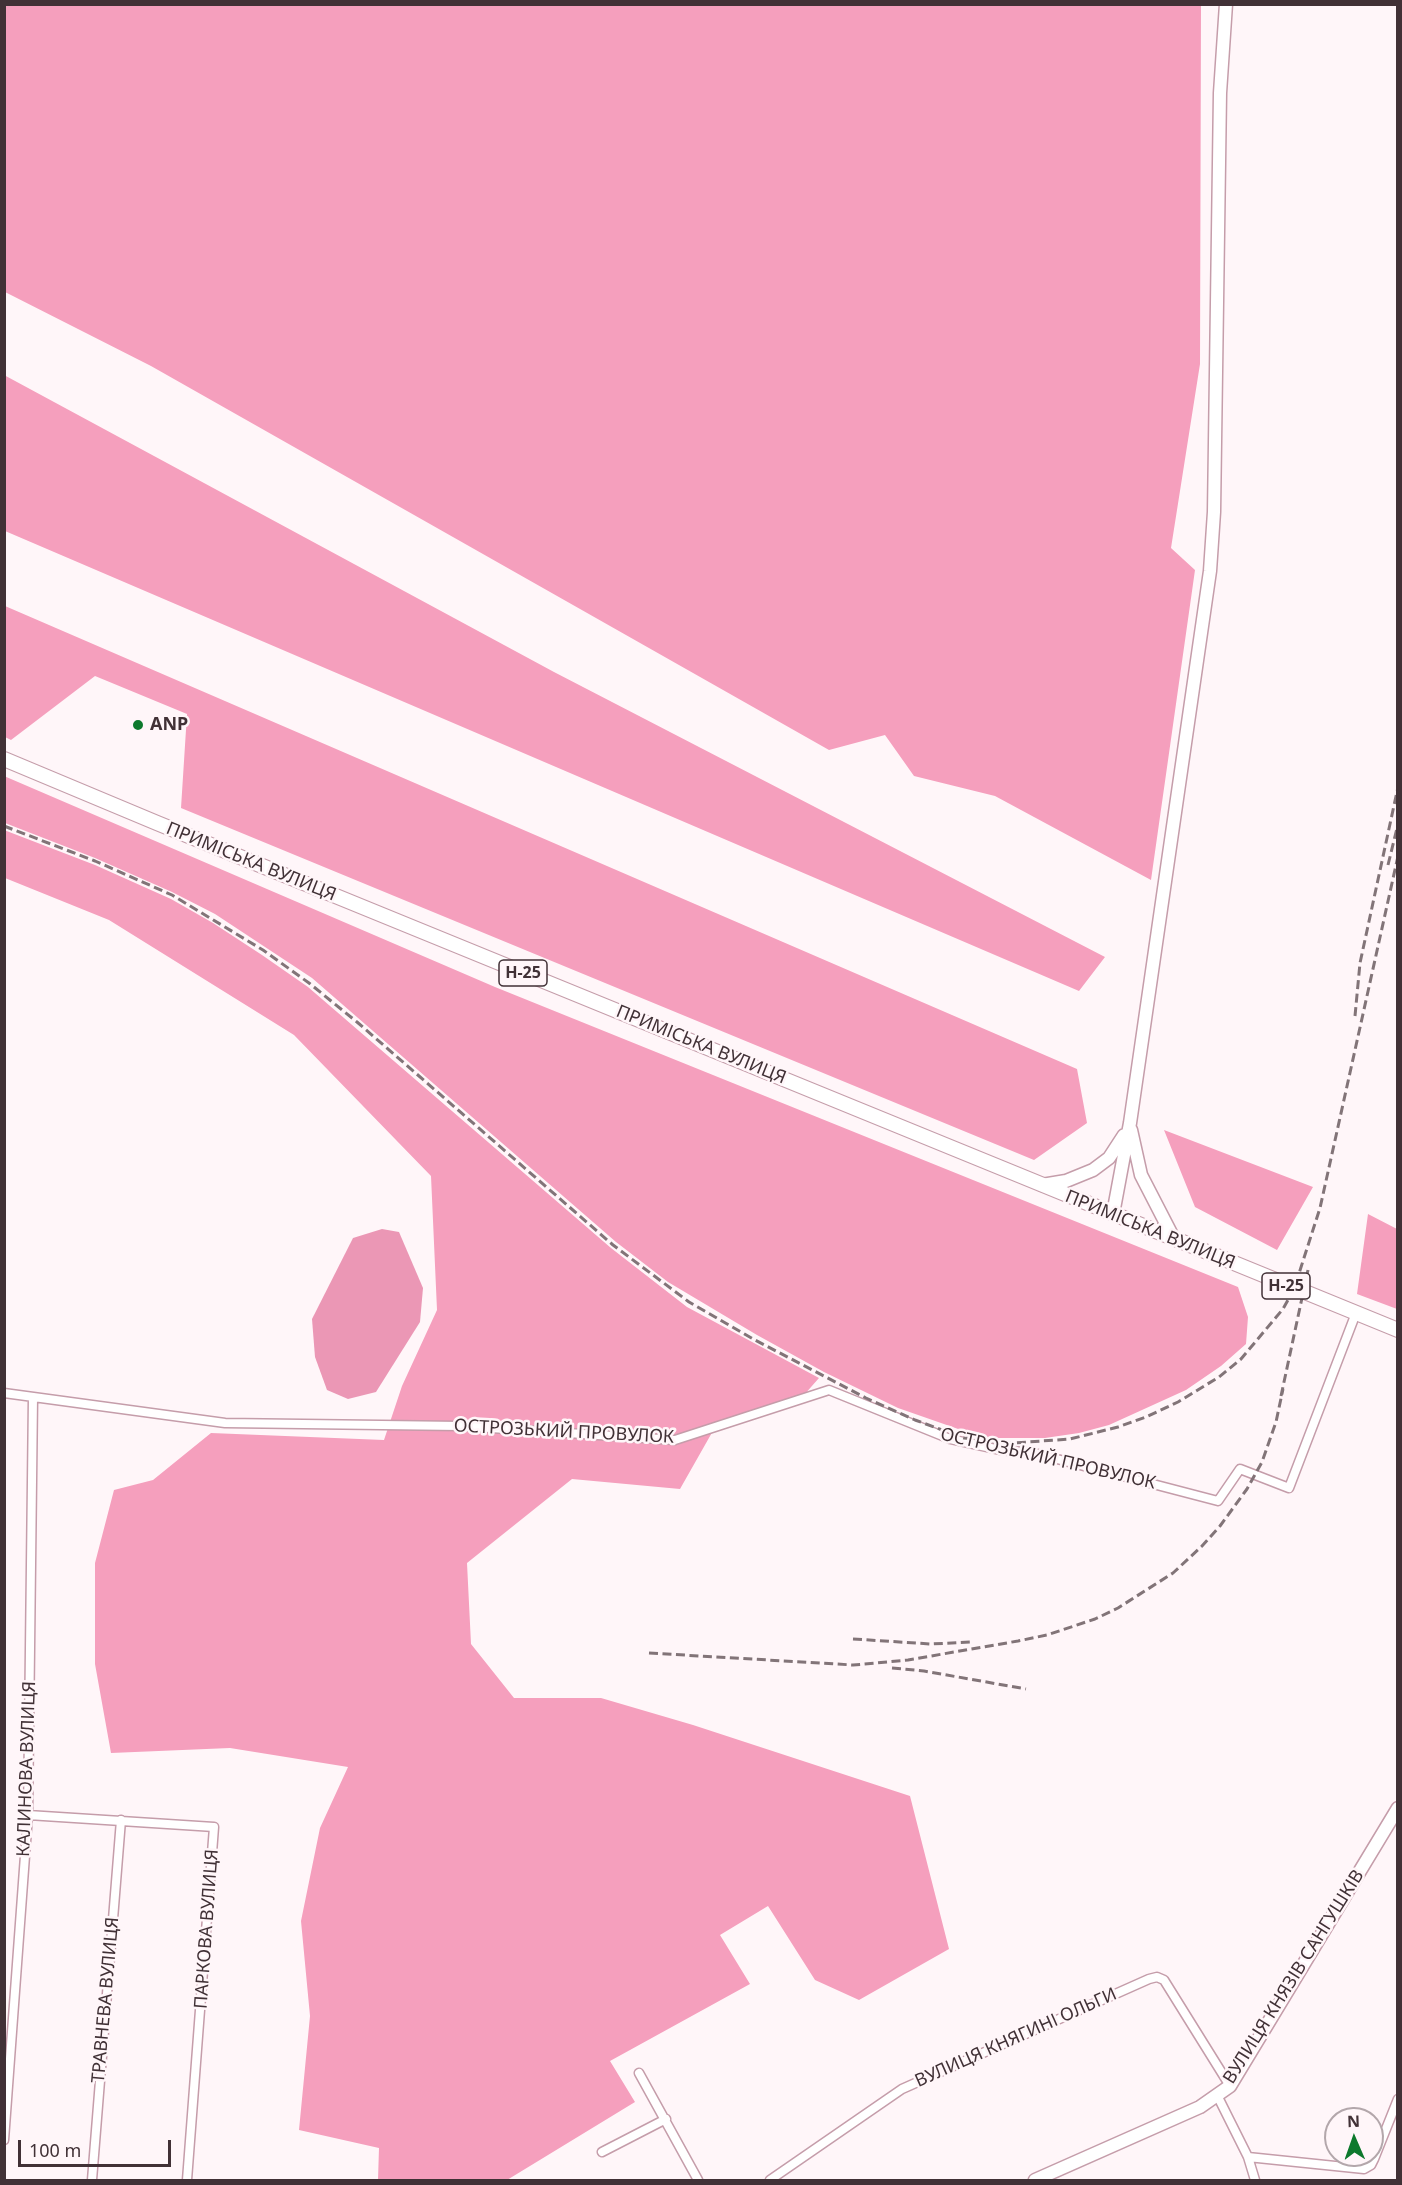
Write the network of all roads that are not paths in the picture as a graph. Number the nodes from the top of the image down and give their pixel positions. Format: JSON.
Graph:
{"nodes":[{"id":1,"x":1226,"y":4,"type":"edge"},
{"id":2,"x":4,"y":759,"type":"edge"},
{"id":3,"x":1130,"y":1123,"type":"junction"},
{"id":4,"x":1042,"y":1185,"type":"junction"},
{"id":5,"x":1113,"y":1214,"type":"junction"},
{"id":6,"x":1174,"y":1239,"type":"junction"},
{"id":7,"x":1356,"y":1313,"type":"junction"},
{"id":8,"x":1398,"y":1330,"type":"edge"},
{"id":9,"x":4,"y":1393,"type":"edge"},
{"id":10,"x":33,"y":1397,"type":"junction"},
{"id":11,"x":1398,"y":1808,"type":"edge"},
{"id":12,"x":28,"y":1815,"type":"junction"},
{"id":13,"x":121,"y":1820,"type":"junction"},
{"id":14,"x":639,"y":2073,"type":"dead end"},
{"id":15,"x":1230,"y":2086,"type":"junction"},
{"id":16,"x":1217,"y":2095,"type":"junction"},
{"id":17,"x":1398,"y":2099,"type":"edge"},
{"id":18,"x":666,"y":2119,"type":"junction"},
{"id":19,"x":4,"y":2140,"type":"edge"},
{"id":20,"x":602,"y":2152,"type":"dead end"},
{"id":21,"x":1248,"y":2157,"type":"junction"},
{"id":22,"x":92,"y":2181,"type":"edge"},
{"id":23,"x":187,"y":2181,"type":"edge"},
{"id":24,"x":698,"y":2181,"type":"edge"},
{"id":25,"x":770,"y":2181,"type":"edge"},
{"id":26,"x":1035,"y":2181,"type":"edge"},
{"id":27,"x":1255,"y":2181,"type":"edge"}],
"edges":[{"from":1,"to":3,"type":"main road"},
{"from":2,"to":4,"type":"main road","name":"ПРИМІСЬКА ВУЛИЦЯ","number":"Н-25"},
{"from":3,"to":4,"type":"main road"},
{"from":3,"to":5,"type":"main road"},
{"from":3,"to":6,"type":"main road"},
{"from":4,"to":5,"type":"main road","name":"ПРИМІСЬКА ВУЛИЦЯ","number":"Н-25"},
{"from":5,"to":6,"type":"main road","name":"ПРИМІСЬКА ВУЛИЦЯ","number":"Н-25"},
{"from":6,"to":7,"type":"main road","name":"ПРИМІСЬКА ВУЛИЦЯ","number":"Н-25"},
{"from":7,"to":8,"type":"main road","name":"ПРИМІСЬКА ВУЛИЦЯ","number":"Н-25"},
{"from":7,"to":10,"type":"street","name":"ОСТРОЗЬКИЙ ПРОВУЛОК"},
{"from":9,"to":10,"type":"street","name":"ОСТРОЗЬКИЙ ПРОВУЛОК"},
{"from":10,"to":12,"type":"street","name":"КАЛИНОВА ВУЛИЦЯ"},
{"from":11,"to":15,"type":"main road","name":"ВУЛИЦЯ КНЯЗІВ САНГУШКІВ"},
{"from":12,"to":13,"type":"street","name":"ПАРКОВА ВУЛИЦЯ"},
{"from":12,"to":19,"type":"street","name":"КАЛИНОВА ВУЛИЦЯ"},
{"from":13,"to":22,"type":"street","name":"ТРАВНЕВА ВУЛИЦЯ"},
{"from":13,"to":23,"type":"street","name":"ПАРКОВА ВУЛИЦЯ"},
{"from":14,"to":18,"type":"street"},
{"from":15,"to":16,"type":"main road","name":"ВУЛИЦЯ КНЯЗІВ САНГУШКІВ"},
{"from":15,"to":25,"type":"street","name":"ВУЛИЦЯ КНЯГИНІ ОЛЬГИ"},
{"from":16,"to":21,"type":"street"},
{"from":16,"to":26,"type":"main road","name":"ВУЛИЦЯ КНЯЗІВ САНГУШКІВ"},
{"from":17,"to":21,"type":"street"},
{"from":18,"to":20,"type":"street"},
{"from":18,"to":24,"type":"street"},
{"from":21,"to":27,"type":"street"}]}
